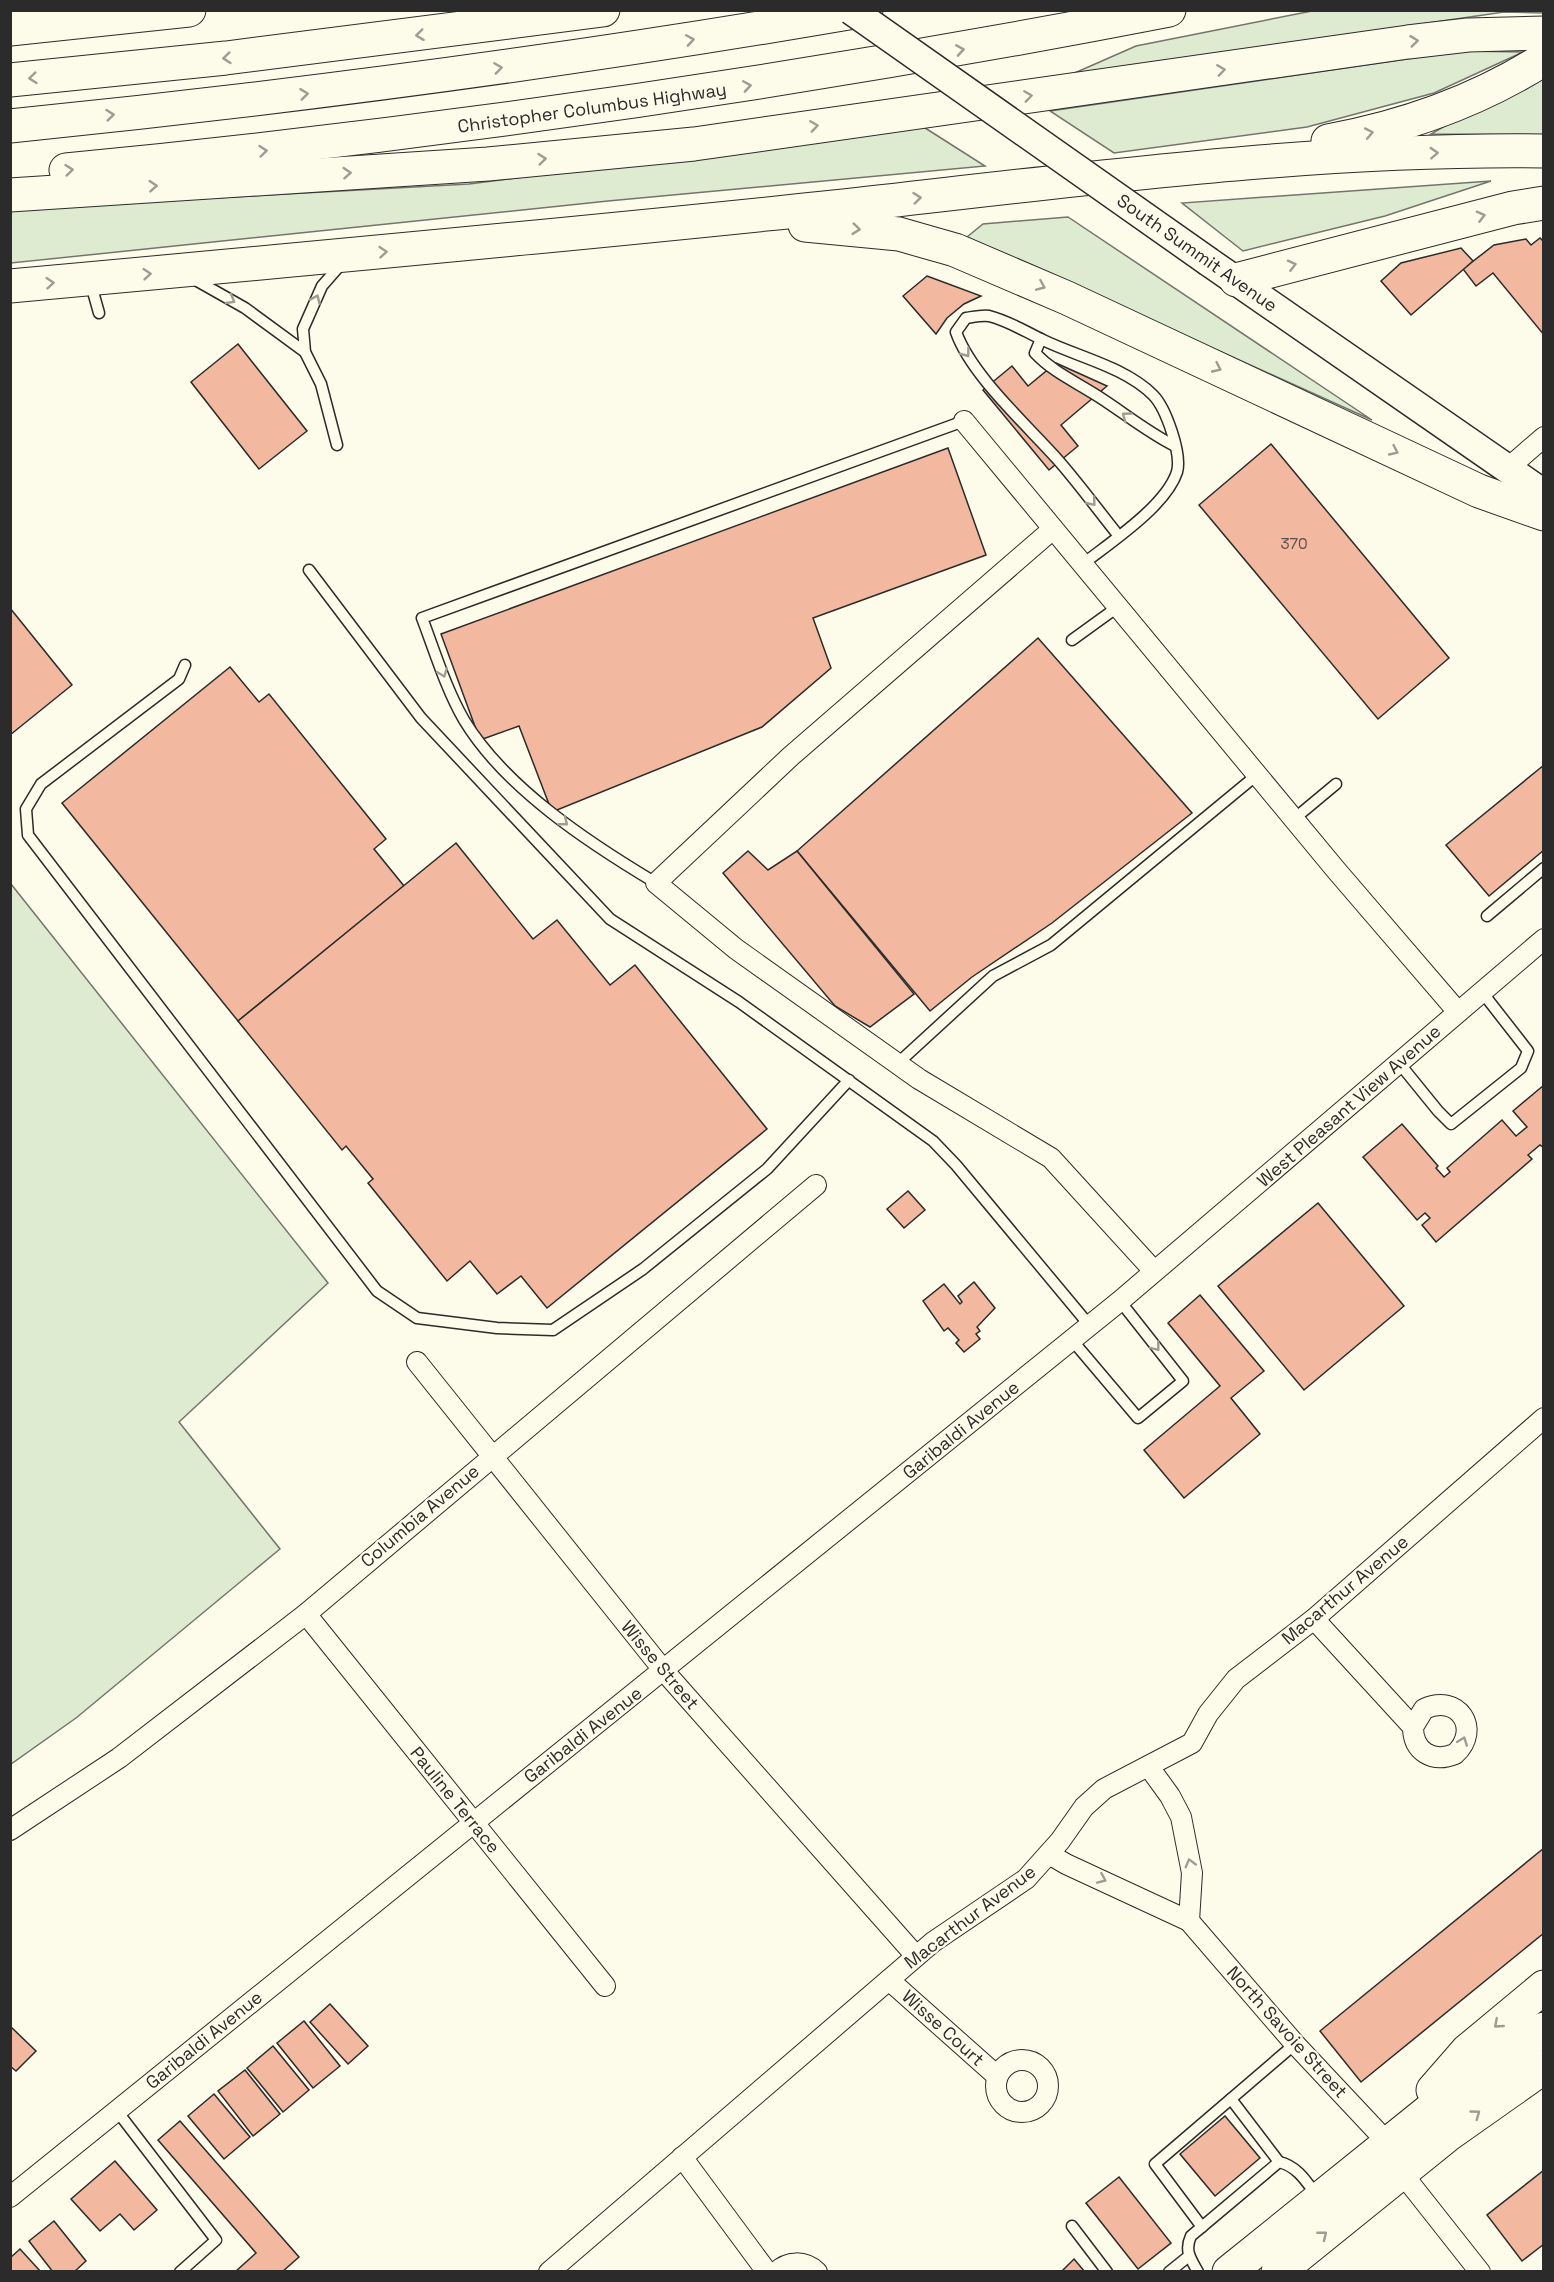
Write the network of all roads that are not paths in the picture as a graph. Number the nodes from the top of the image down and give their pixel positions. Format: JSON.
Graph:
{"nodes":[{"id":1,"x":189,"y":10,"type":"edge"},
{"id":2,"x":603,"y":10,"type":"edge"},
{"id":3,"x":851,"y":10,"type":"edge"},
{"id":4,"x":866,"y":10,"type":"edge"},
{"id":5,"x":1169,"y":10,"type":"edge"},
{"id":6,"x":10,"y":29,"type":"edge"},
{"id":7,"x":1543,"y":33,"type":"edge"},
{"id":8,"x":1544,"y":59,"type":"edge"},
{"id":9,"x":10,"y":80,"type":"edge"},
{"id":10,"x":10,"y":126,"type":"edge"},
{"id":11,"x":1544,"y":152,"type":"edge"},
{"id":12,"x":1146,"y":173,"type":"junction"},
{"id":13,"x":10,"y":175,"type":"edge"},
{"id":14,"x":10,"y":195,"type":"edge"},
{"id":15,"x":1544,"y":203,"type":"edge"},
{"id":16,"x":567,"y":235,"type":"junction"},
{"id":17,"x":348,"y":255,"type":"junction"},
{"id":18,"x":181,"y":271,"type":"junction"},
{"id":19,"x":1223,"y":271,"type":"junction"},
{"id":20,"x":89,"y":279,"type":"junction"},
{"id":21,"x":10,"y":286,"type":"edge"},
{"id":22,"x":99,"y":313,"type":"dead end"},
{"id":23,"x":1041,"y":339,"type":"junction"},
{"id":24,"x":305,"y":352,"type":"junction"},
{"id":25,"x":964,"y":421,"type":"joint"},
{"id":26,"x":1544,"y":437,"type":"edge"},
{"id":27,"x":337,"y":445,"type":"dead end"},
{"id":28,"x":1175,"y":446,"type":"junction"},
{"id":29,"x":1507,"y":469,"type":"junction"},
{"id":30,"x":1544,"y":494,"type":"edge"},
{"id":31,"x":1544,"y":514,"type":"edge"},
{"id":32,"x":1053,"y":528,"type":"junction"},
{"id":33,"x":1118,"y":535,"type":"junction"},
{"id":34,"x":1083,"y":564,"type":"junction"},
{"id":35,"x":309,"y":570,"type":"dead end"},
{"id":36,"x":1119,"y":606,"type":"junction"},
{"id":37,"x":1072,"y":639,"type":"dead end"},
{"id":38,"x":185,"y":665,"type":"dead end"},
{"id":39,"x":1258,"y":774,"type":"junction"},
{"id":40,"x":1336,"y":784,"type":"dead end"},
{"id":41,"x":1294,"y":819,"type":"junction"},
{"id":42,"x":1544,"y":868,"type":"edge"},
{"id":43,"x":656,"y":883,"type":"junction"},
{"id":44,"x":1487,"y":916,"type":"dead end"},
{"id":45,"x":1544,"y":939,"type":"edge"},
{"id":46,"x":1482,"y":992,"type":"junction"},
{"id":47,"x":1458,"y":1012,"type":"junction"},
{"id":48,"x":1399,"y":1063,"type":"junction"},
{"id":49,"x":897,"y":1064,"type":"junction"},
{"id":50,"x":849,"y":1080,"type":"junction"},
{"id":51,"x":816,"y":1185,"type":"dead end"},
{"id":52,"x":1154,"y":1271,"type":"junction"},
{"id":53,"x":1120,"y":1301,"type":"junction"},
{"id":54,"x":1090,"y":1326,"type":"junction"},
{"id":55,"x":1072,"y":1340,"type":"junction"},
{"id":56,"x":417,"y":1362,"type":"dead end"},
{"id":57,"x":1542,"y":1422,"type":"edge"},
{"id":58,"x":491,"y":1456,"type":"junction"},
{"id":59,"x":306,"y":1614,"type":"junction"},
{"id":60,"x":1314,"y":1619,"type":"junction"},
{"id":61,"x":664,"y":1671,"type":"junction"},
{"id":62,"x":1413,"y":1727,"type":"dead end"},
{"id":63,"x":1149,"y":1767,"type":"junction"},
{"id":64,"x":474,"y":1822,"type":"junction"},
{"id":65,"x":10,"y":1830,"type":"edge"},
{"id":66,"x":1049,"y":1854,"type":"junction"},
{"id":67,"x":1189,"y":1921,"type":"junction"},
{"id":68,"x":916,"y":1956,"type":"junction"},
{"id":69,"x":889,"y":1980,"type":"junction"},
{"id":70,"x":605,"y":1986,"type":"dead end"},
{"id":71,"x":1544,"y":1987,"type":"edge"},
{"id":72,"x":1544,"y":2029,"type":"edge"},
{"id":73,"x":1295,"y":2044,"type":"junction"},
{"id":74,"x":1544,"y":2067,"type":"edge"},
{"id":75,"x":997,"y":2076,"type":"dead end"},
{"id":76,"x":1231,"y":2099,"type":"junction"},
{"id":77,"x":117,"y":2111,"type":"junction"},
{"id":78,"x":1387,"y":2142,"type":"junction"},
{"id":79,"x":682,"y":2157,"type":"junction"},
{"id":80,"x":1279,"y":2162,"type":"junction"},
{"id":81,"x":1401,"y":2172,"type":"junction"},
{"id":82,"x":10,"y":2197,"type":"edge"},
{"id":83,"x":1319,"y":2198,"type":"junction"},
{"id":84,"x":1072,"y":2226,"type":"dead end"},
{"id":85,"x":1202,"y":2227,"type":"junction"},
{"id":86,"x":1189,"y":2256,"type":"junction"},
{"id":87,"x":180,"y":2271,"type":"edge"},
{"id":88,"x":549,"y":2271,"type":"edge"},
{"id":89,"x":767,"y":2271,"type":"edge"},
{"id":90,"x":776,"y":2271,"type":"edge"},
{"id":91,"x":817,"y":2271,"type":"edge"},
{"id":92,"x":1107,"y":2271,"type":"edge"},
{"id":93,"x":1169,"y":2271,"type":"edge"},
{"id":94,"x":1198,"y":2271,"type":"edge"},
{"id":95,"x":1229,"y":2271,"type":"edge"},
{"id":96,"x":1278,"y":2271,"type":"edge"},
{"id":97,"x":1480,"y":2271,"type":"edge"}],
"edges":[{"from":1,"to":6,"type":"highway"},
{"from":2,"to":9,"type":"highway","one_way":true},
{"from":3,"to":19,"type":"street","name":"South Summit Avenue","bridge":true},
{"from":10,"to":4,"type":"highway","one_way":true},
{"from":13,"to":5,"type":"highway","name":"Christopher Columbus Highway","one_way":true},
{"from":14,"to":7,"type":"highway","one_way":true},
{"from":12,"to":8,"type":"highway","one_way":true},
{"from":12,"to":11,"type":"highway","one_way":true},
{"from":16,"to":12,"type":"highway","one_way":true},
{"from":19,"to":15,"type":"highway","one_way":true},
{"from":17,"to":16,"type":"highway","one_way":true},
{"from":16,"to":31,"type":"highway","one_way":true},
{"from":17,"to":18,"type":"highway"},
{"from":24,"to":17,"type":"lane","one_way":true},
{"from":20,"to":18,"type":"highway","one_way":true},
{"from":18,"to":24,"type":"lane","one_way":true},
{"from":19,"to":29,"type":"street","name":"South Summit Avenue"},
{"from":21,"to":20,"type":"highway","one_way":true},
{"from":20,"to":22,"type":"lane"},
{"from":23,"to":28,"type":"lane"},
{"from":28,"to":23,"type":"lane","one_way":true},
{"from":23,"to":33,"type":"lane","one_way":true},
{"from":24,"to":27,"type":"lane"},
{"from":25,"to":32,"type":"street"},
{"from":25,"to":43,"type":"lane","one_way":true},
{"from":26,"to":29,"type":"street"},
{"from":28,"to":33,"type":"lane"},
{"from":29,"to":30,"type":"street","name":"South Summit Avenue"},
{"from":32,"to":34,"type":"street"},
{"from":32,"to":43,"type":"street"},
{"from":33,"to":34,"type":"lane"},
{"from":34,"to":36,"type":"street"},
{"from":35,"to":50,"type":"lane"},
{"from":36,"to":37,"type":"lane"},
{"from":36,"to":39,"type":"street"},
{"from":38,"to":50,"type":"lane"},
{"from":39,"to":41,"type":"street"},
{"from":39,"to":49,"type":"lane"},
{"from":40,"to":41,"type":"lane"},
{"from":41,"to":47,"type":"street"},
{"from":42,"to":44,"type":"lane"},
{"from":43,"to":49,"type":"street"},
{"from":45,"to":46,"type":"street","name":"West Pleasant View Avenue"},
{"from":46,"to":47,"type":"street","name":"West Pleasant View Avenue"},
{"from":46,"to":48,"type":"lane"},
{"from":47,"to":48,"type":"street","name":"West Pleasant View Avenue"},
{"from":48,"to":52,"type":"street","name":"West Pleasant View Avenue"},
{"from":49,"to":52,"type":"street"},
{"from":50,"to":54,"type":"lane"},
{"from":51,"to":58,"type":"street","name":"Columbia Avenue"},
{"from":52,"to":53,"type":"street","name":"Garibaldi Avenue"},
{"from":53,"to":54,"type":"street","name":"Garibaldi Avenue"},
{"from":53,"to":55,"type":"lane","one_way":true},
{"from":54,"to":55,"type":"street","name":"Garibaldi Avenue"},
{"from":55,"to":61,"type":"street","name":"Garibaldi Avenue"},
{"from":56,"to":58,"type":"street","name":"Wisse Street"},
{"from":57,"to":60,"type":"street","name":"Macarthur Avenue"},
{"from":58,"to":59,"type":"street","name":"Columbia Avenue"},
{"from":58,"to":61,"type":"street","name":"Wisse Street"},
{"from":59,"to":64,"type":"street","name":"Pauline Terrace"},
{"from":59,"to":65,"type":"street","name":"Columbia Avenue"},
{"from":60,"to":62,"type":"street"},
{"from":60,"to":63,"type":"street","name":"Macarthur Avenue"},
{"from":61,"to":64,"type":"street","name":"Garibaldi Avenue"},
{"from":61,"to":68,"type":"street","name":"Wisse Street"},
{"from":63,"to":66,"type":"street","name":"Macarthur Avenue"},
{"from":67,"to":63,"type":"street","one_way":true},
{"from":64,"to":70,"type":"street","name":"Pauline Terrace"},
{"from":64,"to":77,"type":"street","name":"Garibaldi Avenue"},
{"from":66,"to":67,"type":"street","name":"North Savoie Street","one_way":true},
{"from":66,"to":68,"type":"street","name":"Macarthur Avenue"},
{"from":67,"to":73,"type":"street","name":"North Savoie Street"},
{"from":68,"to":69,"type":"street","name":"Macarthur Avenue"},
{"from":69,"to":75,"type":"street","name":"Wisse Court"},
{"from":69,"to":79,"type":"street","name":"Macarthur Avenue"},
{"from":71,"to":78,"type":"highway","one_way":true},
{"from":72,"to":78,"type":"highway"},
{"from":73,"to":76,"type":"lane"},
{"from":73,"to":78,"type":"street","name":"North Savoie Street"},
{"from":81,"to":74,"type":"highway","one_way":true},
{"from":76,"to":80,"type":"lane"},
{"from":76,"to":85,"type":"lane"},
{"from":77,"to":82,"type":"street","name":"Garibaldi Avenue"},
{"from":77,"to":87,"type":"lane"},
{"from":78,"to":83,"type":"highway"},
{"from":79,"to":88,"type":"street","name":"Macarthur Avenue"},
{"from":79,"to":89,"type":"street"},
{"from":80,"to":83,"type":"lane"},
{"from":80,"to":85,"type":"lane"},
{"from":96,"to":81,"type":"highway","one_way":true},
{"from":81,"to":97,"type":"street"},
{"from":83,"to":95,"type":"highway"},
{"from":84,"to":92,"type":"lane"},
{"from":85,"to":86,"type":"lane"},
{"from":86,"to":93,"type":"lane"},
{"from":86,"to":94,"type":"lane"},
{"from":90,"to":91,"type":"street"}]}
